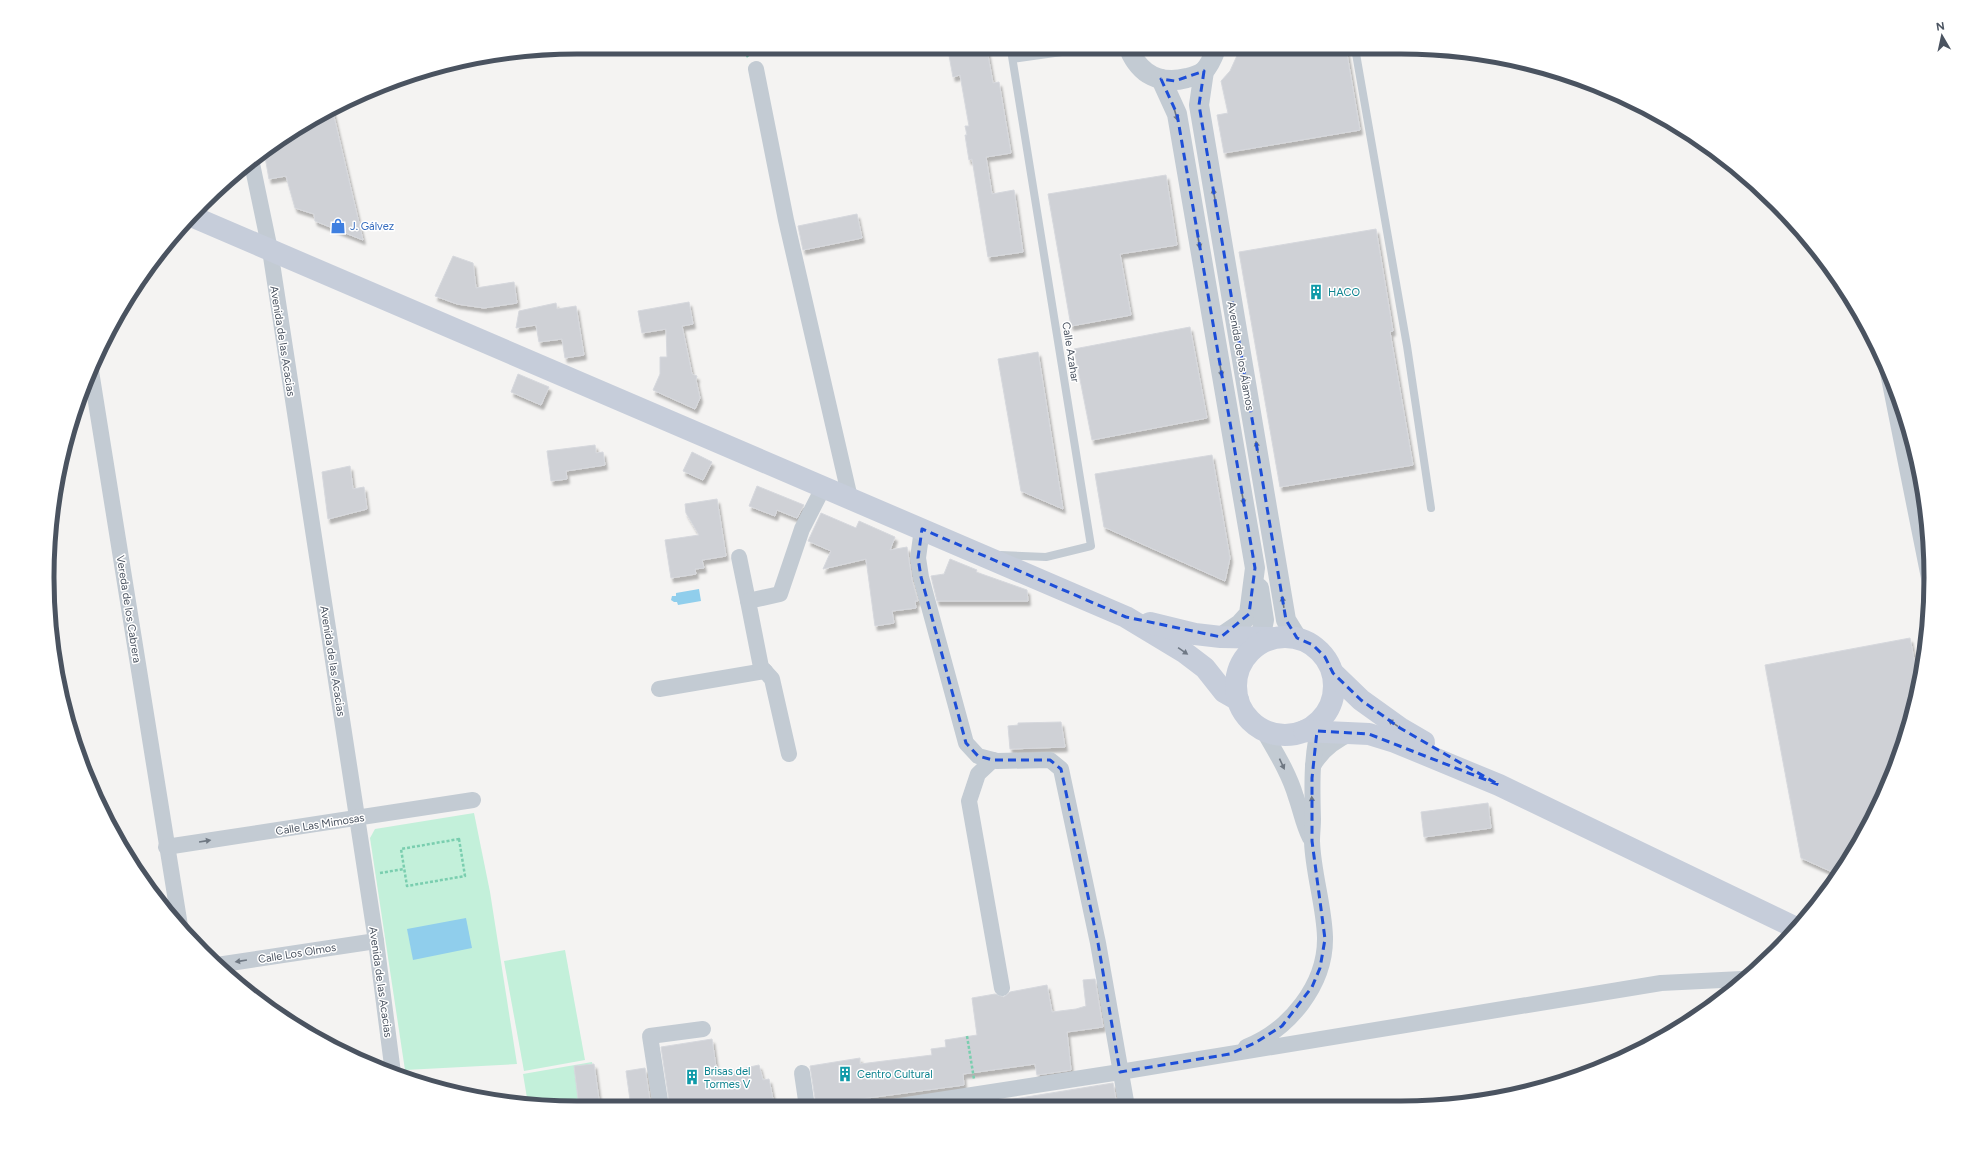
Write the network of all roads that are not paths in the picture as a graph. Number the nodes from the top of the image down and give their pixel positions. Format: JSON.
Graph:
{"nodes":[{"id":1,"x":1012,"y":54,"type":"edge"},
{"id":2,"x":1052,"y":54,"type":"edge"},
{"id":3,"x":1131,"y":54,"type":"edge"},
{"id":4,"x":1214,"y":54,"type":"edge"},
{"id":5,"x":1355,"y":54,"type":"edge"},
{"id":6,"x":1013,"y":59,"type":"junction"},
{"id":7,"x":756,"y":69,"type":"dead end"},
{"id":8,"x":1204,"y":71,"type":"junction"},
{"id":9,"x":1161,"y":79,"type":"junction"},
{"id":10,"x":253,"y":167,"type":"edge"},
{"id":11,"x":197,"y":218,"type":"edge"},
{"id":12,"x":270,"y":250,"type":"junction"},
{"id":13,"x":93,"y":381,"type":"edge"},
{"id":14,"x":1894,"y":405,"type":"edge"},
{"id":15,"x":824,"y":486,"type":"junction"},
{"id":16,"x":850,"y":498,"type":"junction"},
{"id":17,"x":1431,"y":508,"type":"dead end"},
{"id":18,"x":922,"y":529,"type":"junction"},
{"id":19,"x":1923,"y":548,"type":"edge"},
{"id":20,"x":980,"y":554,"type":"junction"},
{"id":21,"x":739,"y":557,"type":"dead end"},
{"id":22,"x":1255,"y":568,"type":"junction"},
{"id":23,"x":748,"y":601,"type":"junction"},
{"id":24,"x":1126,"y":616,"type":"junction"},
{"id":25,"x":1221,"y":637,"type":"junction"},
{"id":26,"x":1297,"y":638,"type":"junction"},
{"id":27,"x":1264,"y":640,"type":"junction"},
{"id":28,"x":766,"y":671,"type":"junction"},
{"id":29,"x":1333,"y":673,"type":"junction"},
{"id":30,"x":659,"y":689,"type":"dead end"},
{"id":31,"x":1238,"y":700,"type":"junction"},
{"id":32,"x":1314,"y":727,"type":"junction"},
{"id":33,"x":1263,"y":730,"type":"junction"},
{"id":34,"x":1353,"y":733,"type":"junction"},
{"id":35,"x":789,"y":754,"type":"dead end"},
{"id":36,"x":993,"y":760,"type":"junction"},
{"id":37,"x":1313,"y":768,"type":"junction"},
{"id":38,"x":1499,"y":785,"type":"junction"},
{"id":39,"x":473,"y":800,"type":"dead end"},
{"id":40,"x":357,"y":818,"type":"junction"},
{"id":41,"x":1312,"y":841,"type":"junction"},
{"id":42,"x":166,"y":847,"type":"junction"},
{"id":43,"x":178,"y":916,"type":"edge"},
{"id":44,"x":1791,"y":926,"type":"edge"},
{"id":45,"x":376,"y":941,"type":"junction"},
{"id":46,"x":224,"y":964,"type":"edge"},
{"id":47,"x":1736,"y":979,"type":"edge"},
{"id":48,"x":1002,"y":988,"type":"dead end"},
{"id":49,"x":703,"y":1029,"type":"dead end"},
{"id":50,"x":1230,"y":1054,"type":"junction"},
{"id":51,"x":390,"y":1066,"type":"edge"},
{"id":52,"x":1120,"y":1072,"type":"junction"},
{"id":53,"x":802,"y":1073,"type":"dead end"},
{"id":54,"x":660,"y":1101,"type":"edge"},
{"id":55,"x":806,"y":1101,"type":"edge"},
{"id":56,"x":932,"y":1101,"type":"edge"},
{"id":57,"x":1126,"y":1101,"type":"edge"}],
"edges":[{"from":1,"to":6,"type":"lane","name":"Calle Azahar"},
{"from":2,"to":6,"type":"lane"},
{"from":3,"to":9,"type":"street"},
{"from":4,"to":8,"type":"street"},
{"from":5,"to":17,"type":"lane"},
{"from":6,"to":20,"type":"lane","name":"Calle Azahar"},
{"from":7,"to":16,"type":"street"},
{"from":8,"to":9,"type":"street"},
{"from":26,"to":8,"type":"street","name":"Avenida de los Álamos","one_way":true},
{"from":9,"to":22,"type":"street","name":"Avenida de los Álamos","one_way":true},
{"from":10,"to":12,"type":"street","name":"Avenida de las Acacias"},
{"from":11,"to":12,"type":"main road"},
{"from":12,"to":15,"type":"main road"},
{"from":12,"to":40,"type":"street","name":"Avenida de las Acacias"},
{"from":13,"to":42,"type":"street","name":"Vereda de los Cabrera"},
{"from":14,"to":19,"type":"street"},
{"from":15,"to":16,"type":"main road"},
{"from":15,"to":23,"type":"street"},
{"from":16,"to":18,"type":"main road"},
{"from":18,"to":20,"type":"main road"},
{"from":18,"to":36,"type":"street"},
{"from":20,"to":24,"type":"main road"},
{"from":21,"to":23,"type":"street"},
{"from":22,"to":25,"type":"street","name":"Avenida de los Álamos"},
{"from":22,"to":27,"type":"street","name":"Avenida de los Álamos"},
{"from":23,"to":28,"type":"street"},
{"from":24,"to":25,"type":"main road"},
{"from":24,"to":31,"type":"main road","one_way":true},
{"from":25,"to":27,"type":"main road"},
{"from":26,"to":27,"type":"main road"},
{"from":26,"to":29,"type":"main road"},
{"from":27,"to":31,"type":"main road"},
{"from":28,"to":30,"type":"street"},
{"from":28,"to":35,"type":"street"},
{"from":29,"to":32,"type":"main road"},
{"from":38,"to":29,"type":"main road","one_way":true},
{"from":31,"to":33,"type":"main road"},
{"from":32,"to":33,"type":"main road"},
{"from":32,"to":34,"type":"main road"},
{"from":32,"to":37,"type":"street"},
{"from":33,"to":41,"type":"street","one_way":true},
{"from":34,"to":37,"type":"street"},
{"from":34,"to":38,"type":"main road"},
{"from":36,"to":48,"type":"street"},
{"from":36,"to":52,"type":"street"},
{"from":41,"to":37,"type":"street","one_way":true},
{"from":38,"to":44,"type":"main road"},
{"from":39,"to":40,"type":"street","name":"Calle Las Mimosas"},
{"from":42,"to":40,"type":"street","name":"Calle Las Mimosas","one_way":true},
{"from":40,"to":45,"type":"street","name":"Avenida de las Acacias"},
{"from":41,"to":50,"type":"street"},
{"from":42,"to":43,"type":"street","name":"Vereda de los Cabrera"},
{"from":45,"to":46,"type":"street","name":"Calle Los Olmos","one_way":true},
{"from":45,"to":51,"type":"street","name":"Avenida de las Acacias"},
{"from":47,"to":50,"type":"street"},
{"from":49,"to":54,"type":"street"},
{"from":50,"to":52,"type":"street"},
{"from":52,"to":56,"type":"street"},
{"from":52,"to":57,"type":"street"},
{"from":53,"to":55,"type":"street"}]}
